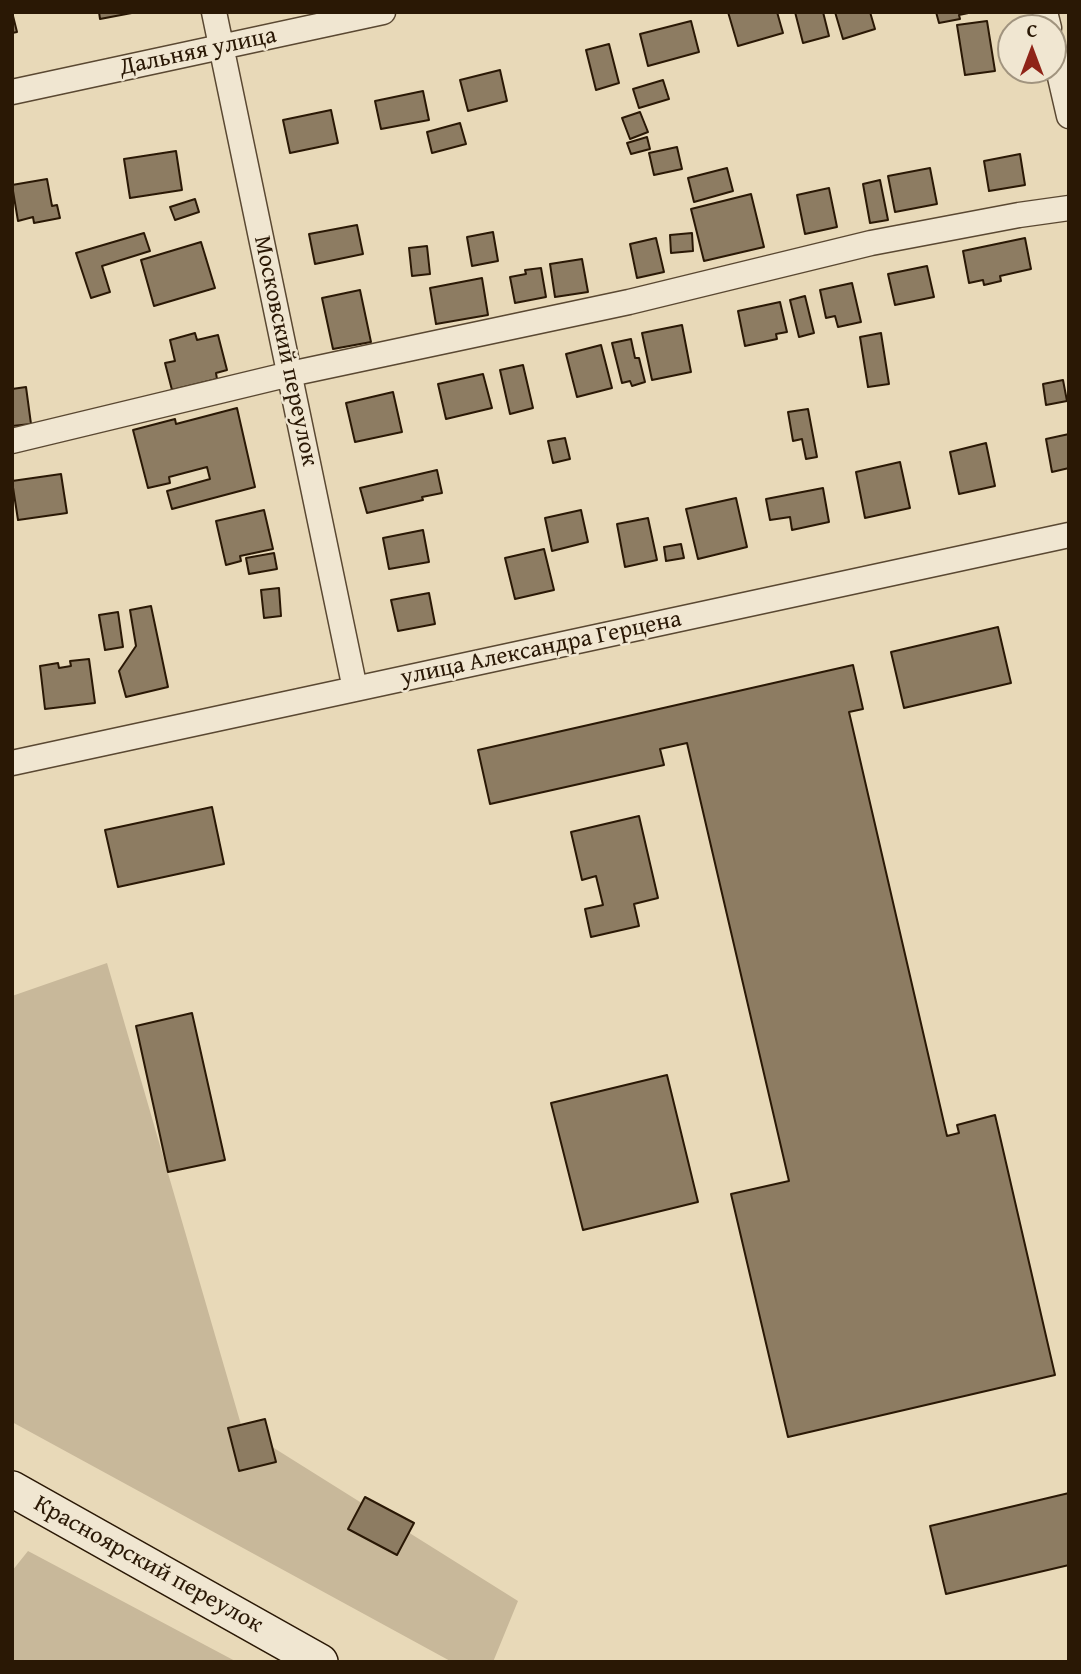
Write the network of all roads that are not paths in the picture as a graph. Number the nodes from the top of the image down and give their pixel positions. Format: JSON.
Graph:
{"nodes":[{"id":1,"x":214,"y":12,"type":"edge"},
{"id":2,"x":383,"y":12,"type":"edge"},
{"id":3,"x":222,"y":46,"type":"junction"},
{"id":4,"x":1062,"y":84,"type":"edge"},
{"id":5,"x":12,"y":92,"type":"edge"},
{"id":6,"x":1069,"y":116,"type":"edge"},
{"id":7,"x":1069,"y":208,"type":"edge"},
{"id":8,"x":290,"y":373,"type":"junction"},
{"id":9,"x":12,"y":441,"type":"edge"},
{"id":10,"x":1069,"y":536,"type":"edge"},
{"id":11,"x":355,"y":689,"type":"junction"},
{"id":12,"x":12,"y":763,"type":"edge"},
{"id":13,"x":12,"y":1489,"type":"edge"},
{"id":14,"x":320,"y":1662,"type":"edge"}],
"edges":[{"from":1,"to":3,"type":"street","name":"Московский переулок"},
{"from":2,"to":3,"type":"street","name":"Дальняя улица"},
{"from":3,"to":5,"type":"street","name":"Дальняя улица"},
{"from":3,"to":8,"type":"street","name":"Московский переулок"},
{"from":4,"to":6,"type":"street"},
{"from":7,"to":8,"type":"street"},
{"from":8,"to":9,"type":"street"},
{"from":8,"to":11,"type":"street","name":"Московский переулок"},
{"from":10,"to":11,"type":"street","name":"улица Александра Герцена"},
{"from":11,"to":12,"type":"street","name":"улица Александра Герцена"},
{"from":13,"to":14,"type":"main road","name":"Красноярский переулок"}]}
